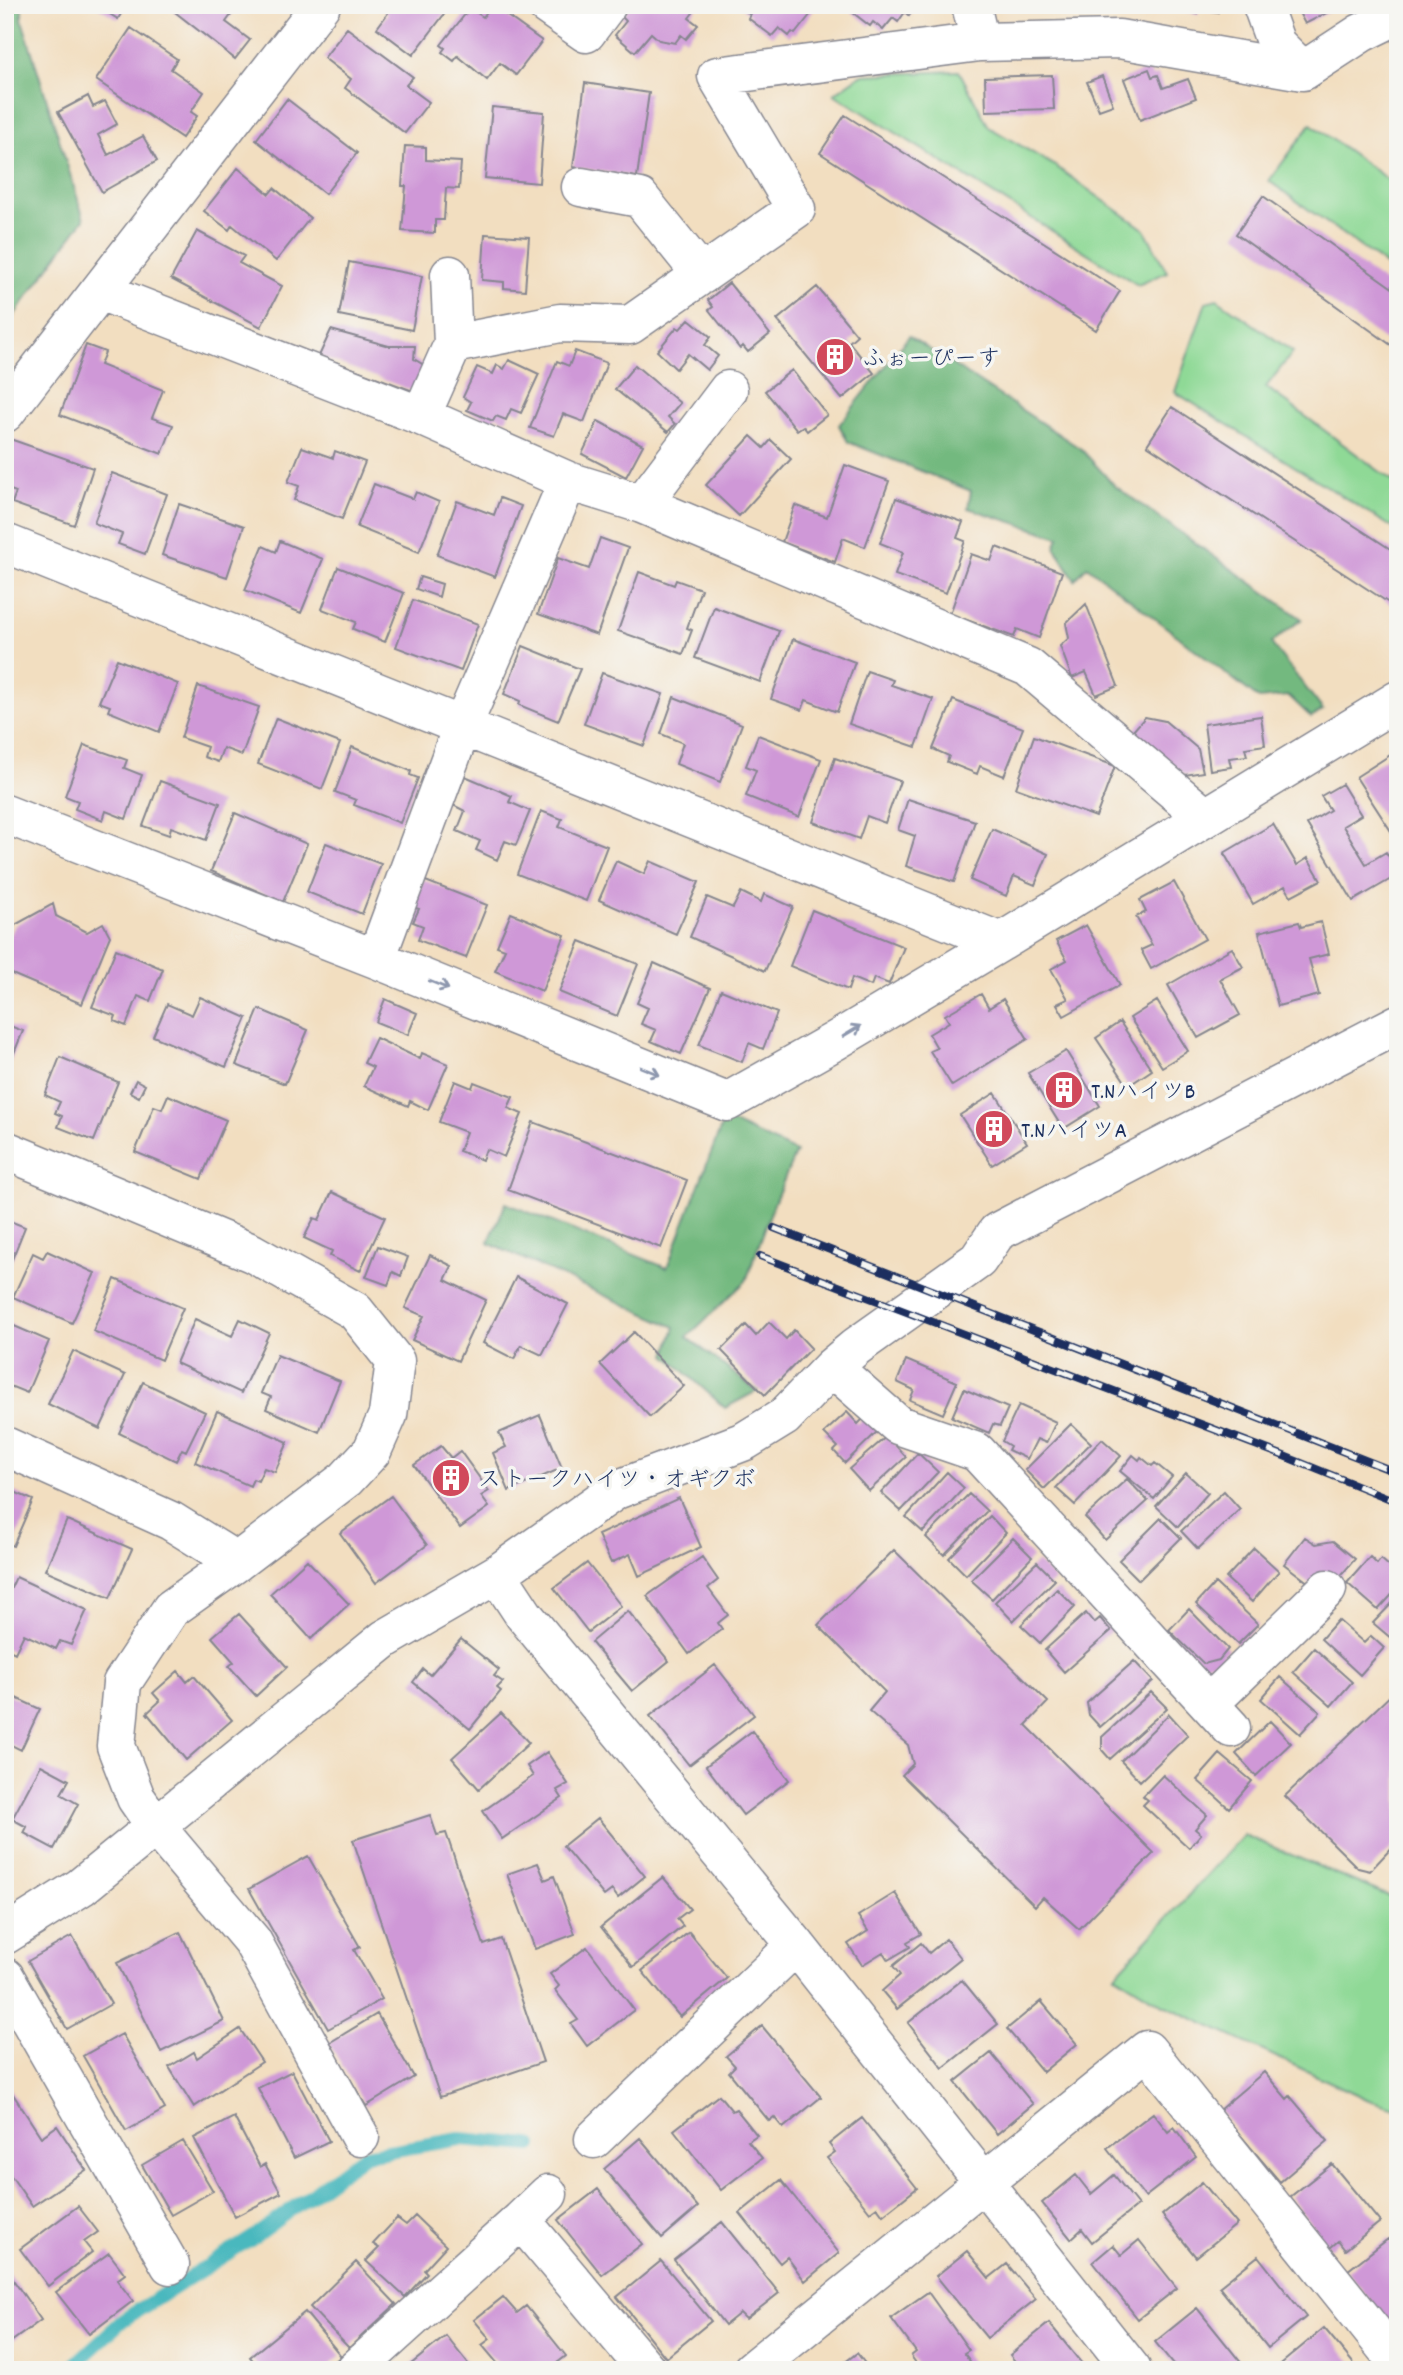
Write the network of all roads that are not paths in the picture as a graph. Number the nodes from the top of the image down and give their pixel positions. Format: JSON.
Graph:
{"nodes":[{"id":1,"x":321,"y":5,"type":"edge"},
{"id":2,"x":546,"y":5,"type":"edge"},
{"id":3,"x":607,"y":5,"type":"edge"},
{"id":4,"x":971,"y":5,"type":"edge"},
{"id":5,"x":1262,"y":5,"type":"edge"},
{"id":6,"x":1398,"y":15,"type":"edge"},
{"id":7,"x":980,"y":41,"type":"junction"},
{"id":8,"x":1303,"y":71,"type":"junction"},
{"id":9,"x":581,"y":187,"type":"dead end"},
{"id":10,"x":450,"y":275,"type":"dead end"},
{"id":11,"x":702,"y":275,"type":"junction"},
{"id":12,"x":100,"y":291,"type":"junction"},
{"id":13,"x":453,"y":344,"type":"junction"},
{"id":14,"x":728,"y":390,"type":"dead end"},
{"id":15,"x":5,"y":413,"type":"edge"},
{"id":16,"x":421,"y":416,"type":"junction"},
{"id":17,"x":568,"y":481,"type":"junction"},
{"id":18,"x":642,"y":504,"type":"junction"},
{"id":19,"x":5,"y":543,"type":"edge"},
{"id":20,"x":1398,"y":700,"type":"edge"},
{"id":21,"x":462,"y":727,"type":"junction"},
{"id":22,"x":5,"y":814,"type":"edge"},
{"id":23,"x":1205,"y":817,"type":"junction"},
{"id":24,"x":1001,"y":942,"type":"junction"},
{"id":25,"x":376,"y":959,"type":"junction"},
{"id":26,"x":1398,"y":1024,"type":"edge"},
{"id":27,"x":5,"y":1150,"type":"edge"},
{"id":28,"x":832,"y":1367,"type":"junction"},
{"id":29,"x":5,"y":1446,"type":"edge"},
{"id":30,"x":237,"y":1563,"type":"junction"},
{"id":31,"x":497,"y":1574,"type":"junction"},
{"id":32,"x":1327,"y":1588,"type":"dead end"},
{"id":33,"x":156,"y":1827,"type":"junction"},
{"id":34,"x":5,"y":1935,"type":"edge"},
{"id":35,"x":796,"y":1945,"type":"junction"},
{"id":36,"x":5,"y":1977,"type":"edge"},
{"id":37,"x":359,"y":2137,"type":"dead end"},
{"id":38,"x":594,"y":2139,"type":"dead end"},
{"id":39,"x":984,"y":2184,"type":"junction"},
{"id":40,"x":170,"y":2265,"type":"dead end"},
{"id":41,"x":1398,"y":2364,"type":"edge"},
{"id":42,"x":355,"y":2370,"type":"edge"},
{"id":43,"x":647,"y":2370,"type":"edge"},
{"id":44,"x":752,"y":2370,"type":"edge"},
{"id":45,"x":1132,"y":2370,"type":"edge"}],
"edges":[{"from":1,"to":12,"type":"street"},
{"from":2,"to":3,"type":"street"},
{"from":4,"to":7,"type":"street"},
{"from":5,"to":8,"type":"street"},
{"from":6,"to":8,"type":"street"},
{"from":7,"to":8,"type":"street"},
{"from":7,"to":11,"type":"street"},
{"from":9,"to":11,"type":"street"},
{"from":10,"to":13,"type":"street"},
{"from":11,"to":13,"type":"street"},
{"from":12,"to":15,"type":"street"},
{"from":12,"to":16,"type":"street"},
{"from":13,"to":16,"type":"street"},
{"from":14,"to":18,"type":"street"},
{"from":16,"to":17,"type":"street"},
{"from":17,"to":18,"type":"street"},
{"from":17,"to":21,"type":"street"},
{"from":18,"to":23,"type":"street"},
{"from":19,"to":21,"type":"street"},
{"from":20,"to":23,"type":"street"},
{"from":21,"to":24,"type":"street"},
{"from":21,"to":25,"type":"street"},
{"from":22,"to":25,"type":"street"},
{"from":23,"to":24,"type":"street"},
{"from":25,"to":24,"type":"street","one_way":true},
{"from":26,"to":28,"type":"street"},
{"from":27,"to":30,"type":"street"},
{"from":28,"to":31,"type":"street"},
{"from":28,"to":32,"type":"street"},
{"from":29,"to":30,"type":"street"},
{"from":30,"to":33,"type":"street"},
{"from":31,"to":33,"type":"street"},
{"from":31,"to":35,"type":"street"},
{"from":33,"to":34,"type":"street"},
{"from":33,"to":37,"type":"street"},
{"from":35,"to":38,"type":"street"},
{"from":35,"to":39,"type":"street"},
{"from":36,"to":40,"type":"street"},
{"from":39,"to":41,"type":"street"},
{"from":39,"to":44,"type":"street"},
{"from":39,"to":45,"type":"street"},
{"from":42,"to":43,"type":"street"}]}
